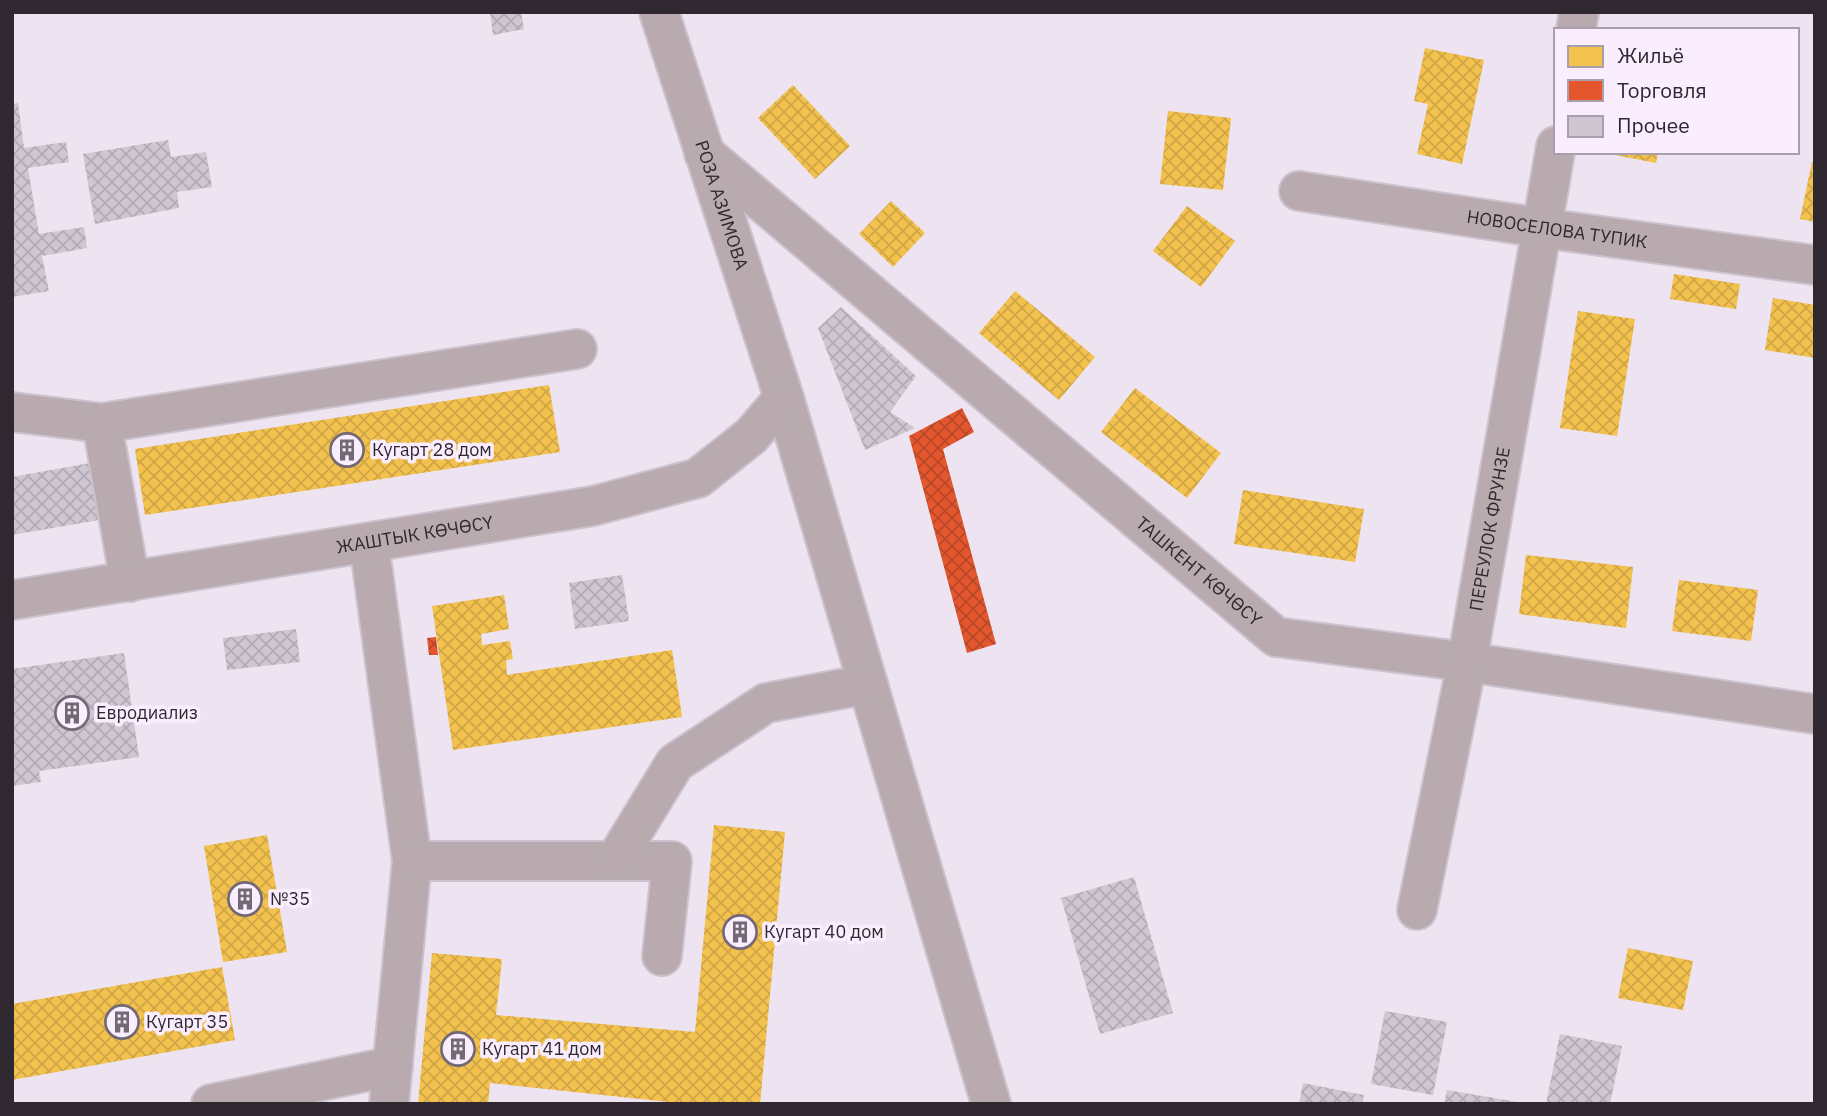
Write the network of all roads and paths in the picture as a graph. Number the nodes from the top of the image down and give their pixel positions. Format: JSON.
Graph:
{"nodes":[{"id":1,"x":659,"y":12,"type":"edge"},
{"id":2,"x":704,"y":153,"type":"junction"},
{"id":3,"x":1555,"y":154,"type":"edge"},
{"id":4,"x":1299,"y":191,"type":"dead end"},
{"id":5,"x":1542,"y":228,"type":"junction"},
{"id":6,"x":1815,"y":265,"type":"edge"},
{"id":7,"x":577,"y":349,"type":"dead end"},
{"id":8,"x":783,"y":398,"type":"junction"},
{"id":9,"x":12,"y":412,"type":"edge"},
{"id":10,"x":102,"y":424,"type":"junction"},
{"id":11,"x":369,"y":543,"type":"junction"},
{"id":12,"x":130,"y":582,"type":"junction"},
{"id":13,"x":12,"y":600,"type":"edge"},
{"id":14,"x":1467,"y":662,"type":"junction"},
{"id":15,"x":868,"y":684,"type":"junction"},
{"id":16,"x":1815,"y":714,"type":"edge"},
{"id":17,"x":412,"y":861,"type":"junction"},
{"id":18,"x":615,"y":861,"type":"junction"},
{"id":19,"x":1417,"y":909,"type":"dead end"},
{"id":20,"x":662,"y":956,"type":"dead end"},
{"id":21,"x":393,"y":1066,"type":"junction"},
{"id":22,"x":211,"y":1104,"type":"edge"},
{"id":23,"x":389,"y":1104,"type":"edge"},
{"id":24,"x":992,"y":1104,"type":"edge"}],
"edges":[{"from":1,"to":2,"type":"street","name":"РОЗА АЗИМОВА"},
{"from":2,"to":8,"type":"street","name":"РОЗА АЗИМОВА"},
{"from":2,"to":14,"type":"street","name":"ТАШКЕНТ КӨЧӨСҮ"},
{"from":3,"to":5,"type":"street","name":"ПЕРЕУЛОК ФРУНЗЕ"},
{"from":4,"to":5,"type":"street","name":"НОВОСЕЛОВА ТУПИК"},
{"from":5,"to":6,"type":"street","name":"НОВОСЕЛОВА ТУПИК"},
{"from":5,"to":14,"type":"street","name":"ПЕРЕУЛОК ФРУНЗЕ"},
{"from":7,"to":10,"type":"street"},
{"from":8,"to":11,"type":"street","name":"ЖАШТЫК КӨЧӨСҮ"},
{"from":8,"to":15,"type":"street","name":"РОЗА АЗИМОВА"},
{"from":9,"to":10,"type":"street"},
{"from":10,"to":12,"type":"street"},
{"from":11,"to":12,"type":"street","name":"ЖАШТЫК КӨЧӨСҮ"},
{"from":11,"to":17,"type":"street"},
{"from":12,"to":13,"type":"street","name":"ЖАШТЫК КӨЧӨСҮ"},
{"from":14,"to":16,"type":"street","name":"ТАШКЕНТ КӨЧӨСҮ"},
{"from":14,"to":19,"type":"street","name":"ПЕРЕУЛОК ФРУНЗЕ"},
{"from":15,"to":18,"type":"street"},
{"from":15,"to":24,"type":"street","name":"РОЗА АЗИМОВА"},
{"from":17,"to":18,"type":"street"},
{"from":17,"to":21,"type":"street"},
{"from":18,"to":20,"type":"street"},
{"from":21,"to":22,"type":"street"},
{"from":21,"to":23,"type":"street"}]}
